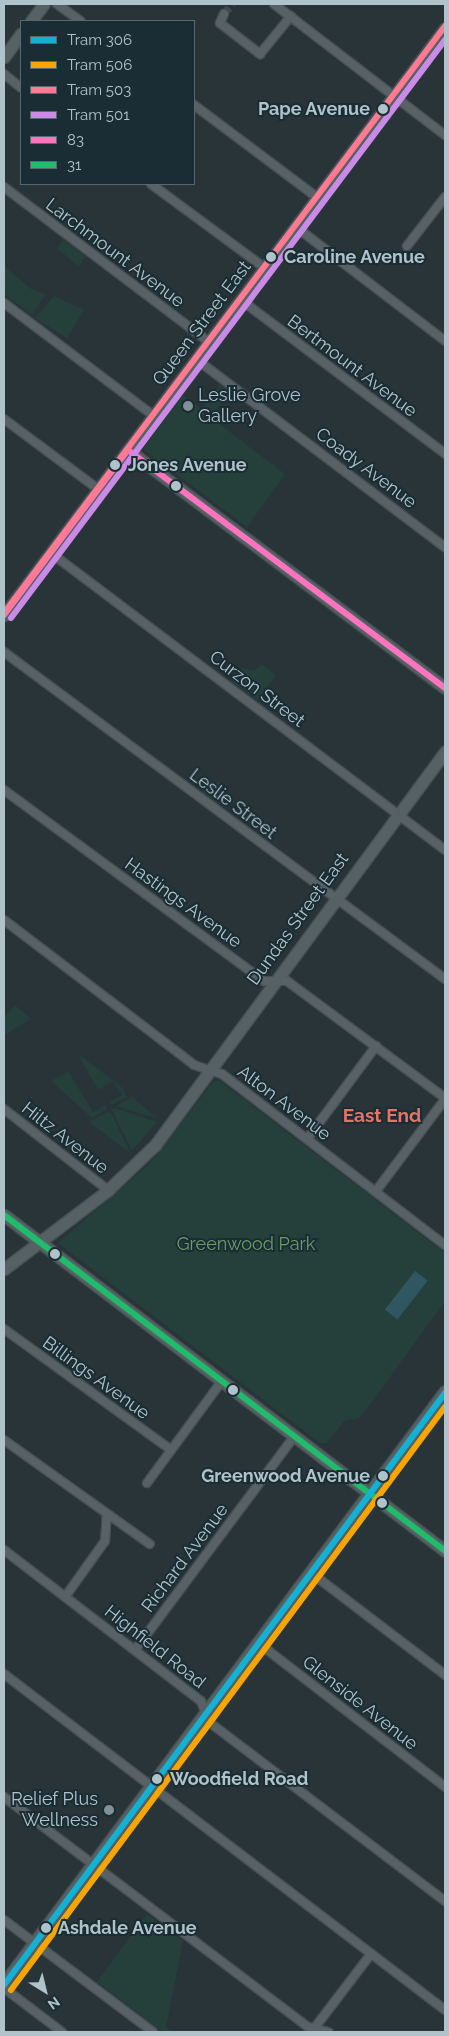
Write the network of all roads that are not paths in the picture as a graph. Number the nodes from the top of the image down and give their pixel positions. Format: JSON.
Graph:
{"nodes":[{"id":1,"x":44,"y":4,"type":"edge"},
{"id":2,"x":57,"y":4,"type":"edge"},
{"id":3,"x":274,"y":4,"type":"edge"},
{"id":4,"x":224,"y":14,"type":"dead end"},
{"id":5,"x":291,"y":16,"type":"junction"},
{"id":6,"x":32,"y":20,"type":"edge"},
{"id":7,"x":79,"y":20,"type":"edge"},
{"id":8,"x":445,"y":28,"type":"edge"},
{"id":9,"x":20,"y":35,"type":"edge"},
{"id":10,"x":4,"y":57,"type":"edge"},
{"id":11,"x":4,"y":74,"type":"edge"},
{"id":12,"x":20,"y":87,"type":"edge"},
{"id":13,"x":394,"y":96,"type":"junction"},
{"id":14,"x":195,"y":106,"type":"edge"},
{"id":15,"x":445,"y":135,"type":"edge"},
{"id":16,"x":152,"y":185,"type":"edge"},
{"id":17,"x":4,"y":187,"type":"edge"},
{"id":18,"x":445,"y":197,"type":"edge"},
{"id":19,"x":318,"y":198,"type":"junction"},
{"id":20,"x":296,"y":227,"type":"junction"},
{"id":21,"x":407,"y":246,"type":"dead end"},
{"id":22,"x":265,"y":268,"type":"junction"},
{"id":23,"x":241,"y":300,"type":"junction"},
{"id":24,"x":4,"y":303,"type":"edge"},
{"id":25,"x":445,"y":341,"type":"edge"},
{"id":26,"x":209,"y":342,"type":"junction"},
{"id":27,"x":196,"y":359,"type":"junction"},
{"id":28,"x":154,"y":416,"type":"junction"},
{"id":29,"x":4,"y":418,"type":"edge"},
{"id":30,"x":128,"y":450,"type":"junction"},
{"id":31,"x":445,"y":454,"type":"edge"},
{"id":32,"x":98,"y":490,"type":"junction"},
{"id":33,"x":445,"y":547,"type":"edge"},
{"id":34,"x":51,"y":552,"type":"junction"},
{"id":35,"x":4,"y":616,"type":"edge"},
{"id":36,"x":4,"y":652,"type":"edge"},
{"id":37,"x":445,"y":688,"type":"edge"},
{"id":38,"x":445,"y":751,"type":"edge"},
{"id":39,"x":4,"y":790,"type":"edge"},
{"id":40,"x":398,"y":814,"type":"junction"},
{"id":41,"x":445,"y":850,"type":"edge"},
{"id":42,"x":336,"y":898,"type":"junction"},
{"id":43,"x":4,"y":920,"type":"edge"},
{"id":44,"x":445,"y":979,"type":"edge"},
{"id":45,"x":275,"y":981,"type":"junction"},
{"id":46,"x":376,"y":1046,"type":"junction"},
{"id":47,"x":209,"y":1071,"type":"junction"},
{"id":48,"x":445,"y":1099,"type":"edge"},
{"id":49,"x":4,"y":1109,"type":"edge"},
{"id":50,"x":306,"y":1139,"type":"junction"},
{"id":51,"x":108,"y":1190,"type":"junction"},
{"id":52,"x":376,"y":1192,"type":"junction"},
{"id":53,"x":4,"y":1215,"type":"edge"},
{"id":54,"x":40,"y":1242,"type":"junction"},
{"id":55,"x":445,"y":1244,"type":"edge"},
{"id":56,"x":4,"y":1269,"type":"edge"},
{"id":57,"x":4,"y":1329,"type":"edge"},
{"id":58,"x":222,"y":1381,"type":"junction"},
{"id":59,"x":445,"y":1391,"type":"edge"},
{"id":60,"x":295,"y":1435,"type":"junction"},
{"id":61,"x":4,"y":1440,"type":"edge"},
{"id":62,"x":171,"y":1450,"type":"junction"},
{"id":63,"x":147,"y":1483,"type":"dead end"},
{"id":64,"x":369,"y":1493,"type":"junction"},
{"id":65,"x":107,"y":1515,"type":"junction"},
{"id":66,"x":150,"y":1544,"type":"dead end"},
{"id":67,"x":4,"y":1550,"type":"edge"},
{"id":68,"x":445,"y":1550,"type":"edge"},
{"id":69,"x":310,"y":1572,"type":"junction"},
{"id":70,"x":65,"y":1596,"type":"junction"},
{"id":71,"x":257,"y":1642,"type":"junction"},
{"id":72,"x":135,"y":1650,"type":"junction"},
{"id":73,"x":4,"y":1674,"type":"edge"},
{"id":74,"x":445,"y":1675,"type":"edge"},
{"id":75,"x":205,"y":1711,"type":"junction"},
{"id":76,"x":150,"y":1786,"type":"junction"},
{"id":77,"x":445,"y":1787,"type":"edge"},
{"id":78,"x":4,"y":1797,"type":"edge"},
{"id":79,"x":91,"y":1864,"type":"junction"},
{"id":80,"x":445,"y":1901,"type":"edge"},
{"id":81,"x":4,"y":1920,"type":"edge"},
{"id":82,"x":33,"y":1942,"type":"junction"},
{"id":83,"x":371,"y":1954,"type":"junction"},
{"id":84,"x":4,"y":1983,"type":"edge"},
{"id":85,"x":4,"y":1988,"type":"edge"},
{"id":86,"x":445,"y":2010,"type":"edge"},
{"id":87,"x":314,"y":2030,"type":"edge"},
{"id":88,"x":62,"y":2032,"type":"edge"},
{"id":89,"x":153,"y":2032,"type":"edge"},
{"id":90,"x":328,"y":2032,"type":"edge"}],
"edges":[{"from":1,"to":6,"type":"street"},
{"from":2,"to":7,"type":"street"},
{"from":3,"to":5,"type":"street"},
{"from":4,"to":5,"type":"street"},
{"from":5,"to":13,"type":"street"},
{"from":8,"to":13,"type":"street","name":"Queen Street East"},
{"from":9,"to":10,"type":"street"},
{"from":11,"to":12,"type":"street"},
{"from":13,"to":15,"type":"street"},
{"from":13,"to":19,"type":"street","name":"Queen Street East"},
{"from":14,"to":19,"type":"street"},
{"from":16,"to":22,"type":"street"},
{"from":17,"to":26,"type":"street","name":"Larchmount Avenue"},
{"from":18,"to":21,"type":"street"},
{"from":19,"to":20,"type":"street","name":"Queen Street East"},
{"from":20,"to":22,"type":"street","name":"Queen Street East"},
{"from":20,"to":25,"type":"street"},
{"from":22,"to":23,"type":"street","name":"Queen Street East"},
{"from":23,"to":26,"type":"street","name":"Queen Street East"},
{"from":23,"to":31,"type":"street","name":"Bertmount Avenue"},
{"from":24,"to":28,"type":"street"},
{"from":26,"to":27,"type":"street","name":"Queen Street East"},
{"from":27,"to":28,"type":"street","name":"Queen Street East"},
{"from":27,"to":33,"type":"street","name":"Coady Avenue"},
{"from":28,"to":30,"type":"street","name":"Queen Street East"},
{"from":29,"to":32,"type":"street"},
{"from":30,"to":32,"type":"street","name":"Queen Street East"},
{"from":30,"to":37,"type":"street"},
{"from":32,"to":34,"type":"street","name":"Queen Street East"},
{"from":34,"to":35,"type":"street","name":"Queen Street East"},
{"from":34,"to":40,"type":"street","name":"Curzon Street"},
{"from":36,"to":42,"type":"street","name":"Leslie Street"},
{"from":38,"to":40,"type":"street","name":"Dundas Street East"},
{"from":39,"to":45,"type":"street","name":"Hastings Avenue"},
{"from":40,"to":41,"type":"street","name":"Curzon Street"},
{"from":40,"to":42,"type":"street","name":"Dundas Street East"},
{"from":42,"to":44,"type":"street","name":"Leslie Street"},
{"from":42,"to":45,"type":"street","name":"Dundas Street East"},
{"from":43,"to":47,"type":"street","name":"Alton Avenue"},
{"from":45,"to":46,"type":"street","name":"Hastings Avenue"},
{"from":45,"to":47,"type":"street","name":"Dundas Street East"},
{"from":46,"to":48,"type":"street","name":"Hastings Avenue"},
{"from":46,"to":50,"type":"street"},
{"from":47,"to":50,"type":"street","name":"Alton Avenue"},
{"from":47,"to":51,"type":"street","name":"Dundas Street East"},
{"from":48,"to":52,"type":"street"},
{"from":49,"to":51,"type":"street","name":"Hiltz Avenue"},
{"from":50,"to":52,"type":"street","name":"Alton Avenue"},
{"from":51,"to":54,"type":"street","name":"Dundas Street East"},
{"from":52,"to":55,"type":"street","name":"Alton Avenue"},
{"from":53,"to":54,"type":"street"},
{"from":54,"to":56,"type":"street","name":"Dundas Street East"},
{"from":54,"to":58,"type":"street"},
{"from":57,"to":62,"type":"street","name":"Billings Avenue"},
{"from":58,"to":60,"type":"street"},
{"from":58,"to":62,"type":"street"},
{"from":59,"to":64,"type":"street"},
{"from":60,"to":64,"type":"street"},
{"from":60,"to":72,"type":"street","name":"Richard Avenue"},
{"from":61,"to":65,"type":"street"},
{"from":62,"to":63,"type":"street"},
{"from":64,"to":68,"type":"street"},
{"from":64,"to":69,"type":"street"},
{"from":65,"to":66,"type":"street"},
{"from":65,"to":70,"type":"street"},
{"from":67,"to":70,"type":"street","name":"Highfield Road"},
{"from":69,"to":71,"type":"street"},
{"from":69,"to":74,"type":"street"},
{"from":70,"to":72,"type":"street","name":"Highfield Road"},
{"from":71,"to":75,"type":"street"},
{"from":71,"to":77,"type":"street","name":"Glenside Avenue"},
{"from":72,"to":75,"type":"street","name":"Highfield Road"},
{"from":73,"to":76,"type":"street"},
{"from":75,"to":76,"type":"street"},
{"from":75,"to":80,"type":"street","name":"Highfield Road"},
{"from":76,"to":79,"type":"street"},
{"from":76,"to":83,"type":"street"},
{"from":78,"to":79,"type":"street"},
{"from":79,"to":82,"type":"street"},
{"from":79,"to":87,"type":"street"},
{"from":81,"to":82,"type":"street"},
{"from":82,"to":84,"type":"street"},
{"from":82,"to":89,"type":"street"},
{"from":83,"to":86,"type":"street"},
{"from":83,"to":87,"type":"street"},
{"from":85,"to":88,"type":"street"},
{"from":87,"to":90,"type":"street"}]}
